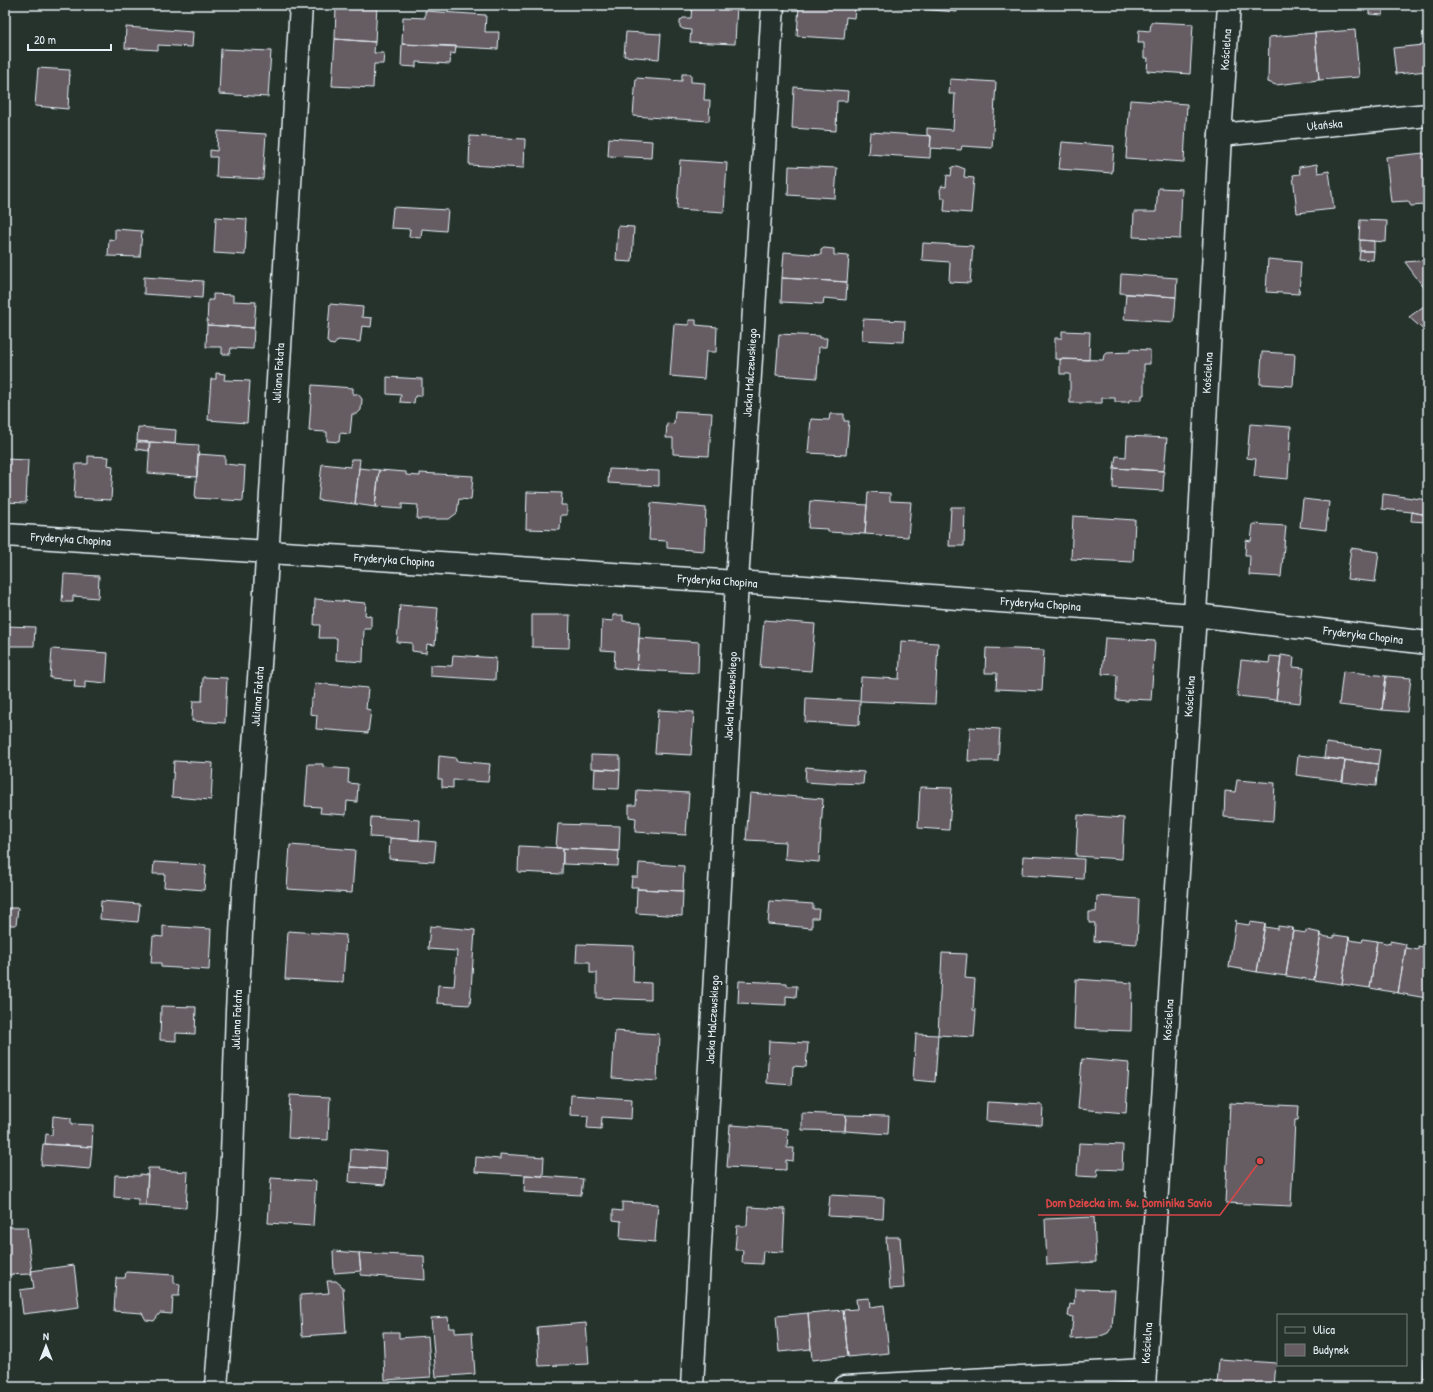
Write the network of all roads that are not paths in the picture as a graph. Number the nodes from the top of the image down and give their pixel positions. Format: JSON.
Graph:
{"nodes":[{"id":1,"x":301,"y":5,"type":"edge"},
{"id":2,"x":773,"y":5,"type":"edge"},
{"id":3,"x":1229,"y":5,"type":"edge"},
{"id":4,"x":1428,"y":115,"type":"edge"},
{"id":5,"x":1220,"y":135,"type":"junction"},
{"id":6,"x":5,"y":535,"type":"edge"},
{"id":7,"x":267,"y":552,"type":"junction"},
{"id":8,"x":737,"y":582,"type":"junction"},
{"id":9,"x":1195,"y":616,"type":"junction"},
{"id":10,"x":1428,"y":643,"type":"edge"},
{"id":11,"x":1144,"y":1378,"type":"edge"},
{"id":12,"x":216,"y":1387,"type":"edge"},
{"id":13,"x":692,"y":1387,"type":"edge"},
{"id":14,"x":846,"y":1387,"type":"edge"}],
"edges":[{"from":1,"to":7,"type":"street","name":"Juliana Fałata"},
{"from":2,"to":8,"type":"street","name":"Jacka Malczewskiego"},
{"from":3,"to":5,"type":"street","name":"Kościelna"},
{"from":4,"to":5,"type":"street","name":"Ułańska"},
{"from":5,"to":9,"type":"street","name":"Kościelna"},
{"from":6,"to":7,"type":"street","name":"Fryderyka Chopina"},
{"from":7,"to":8,"type":"street","name":"Fryderyka Chopina"},
{"from":7,"to":12,"type":"street","name":"Juliana Fałata"},
{"from":8,"to":9,"type":"street","name":"Fryderyka Chopina"},
{"from":8,"to":13,"type":"street","name":"Jacka Malczewskiego"},
{"from":9,"to":10,"type":"street","name":"Fryderyka Chopina"},
{"from":9,"to":11,"type":"street","name":"Kościelna"},
{"from":11,"to":14,"type":"street"}]}
